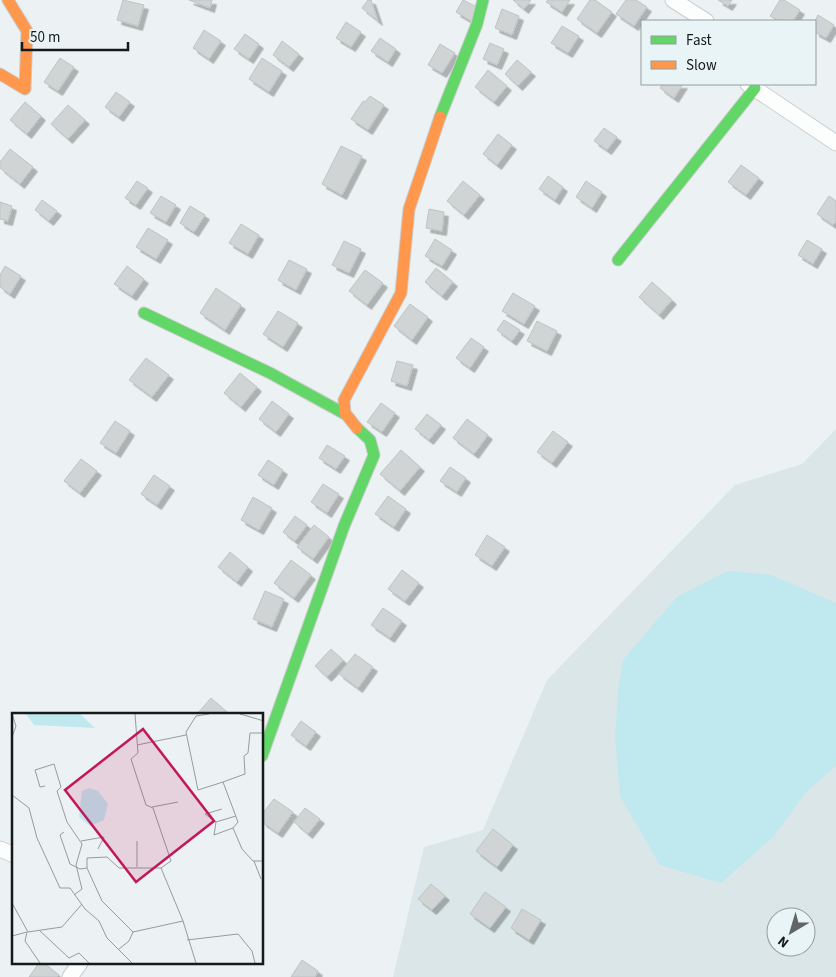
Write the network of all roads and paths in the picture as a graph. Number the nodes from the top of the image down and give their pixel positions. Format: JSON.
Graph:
{"nodes":[{"id":1,"x":8,"y":0,"type":"edge"},
{"id":2,"x":483,"y":0,"type":"edge"},
{"id":3,"x":673,"y":0,"type":"edge"},
{"id":4,"x":704,"y":20,"type":"edge"},
{"id":5,"x":0,"y":74,"type":"edge"},
{"id":6,"x":751,"y":86,"type":"edge"},
{"id":7,"x":836,"y":143,"type":"edge"},
{"id":8,"x":618,"y":260,"type":"dead end"},
{"id":9,"x":144,"y":313,"type":"dead end"},
{"id":10,"x":346,"y":414,"type":"junction"},
{"id":11,"x":264,"y":750,"type":"edge"},
{"id":12,"x":0,"y":848,"type":"edge"},
{"id":13,"x":12,"y":854,"type":"edge"},
{"id":14,"x":79,"y":964,"type":"edge"},
{"id":15,"x":70,"y":977,"type":"edge"}],
"edges":[{"from":1,"to":5,"type":"street"},
{"from":2,"to":10,"type":"street"},
{"from":3,"to":4,"type":"street"},
{"from":6,"to":7,"type":"street"},
{"from":6,"to":8,"type":"street"},
{"from":9,"to":10,"type":"street"},
{"from":10,"to":11,"type":"street"},
{"from":12,"to":13,"type":"street"},
{"from":14,"to":15,"type":"street"}]}
